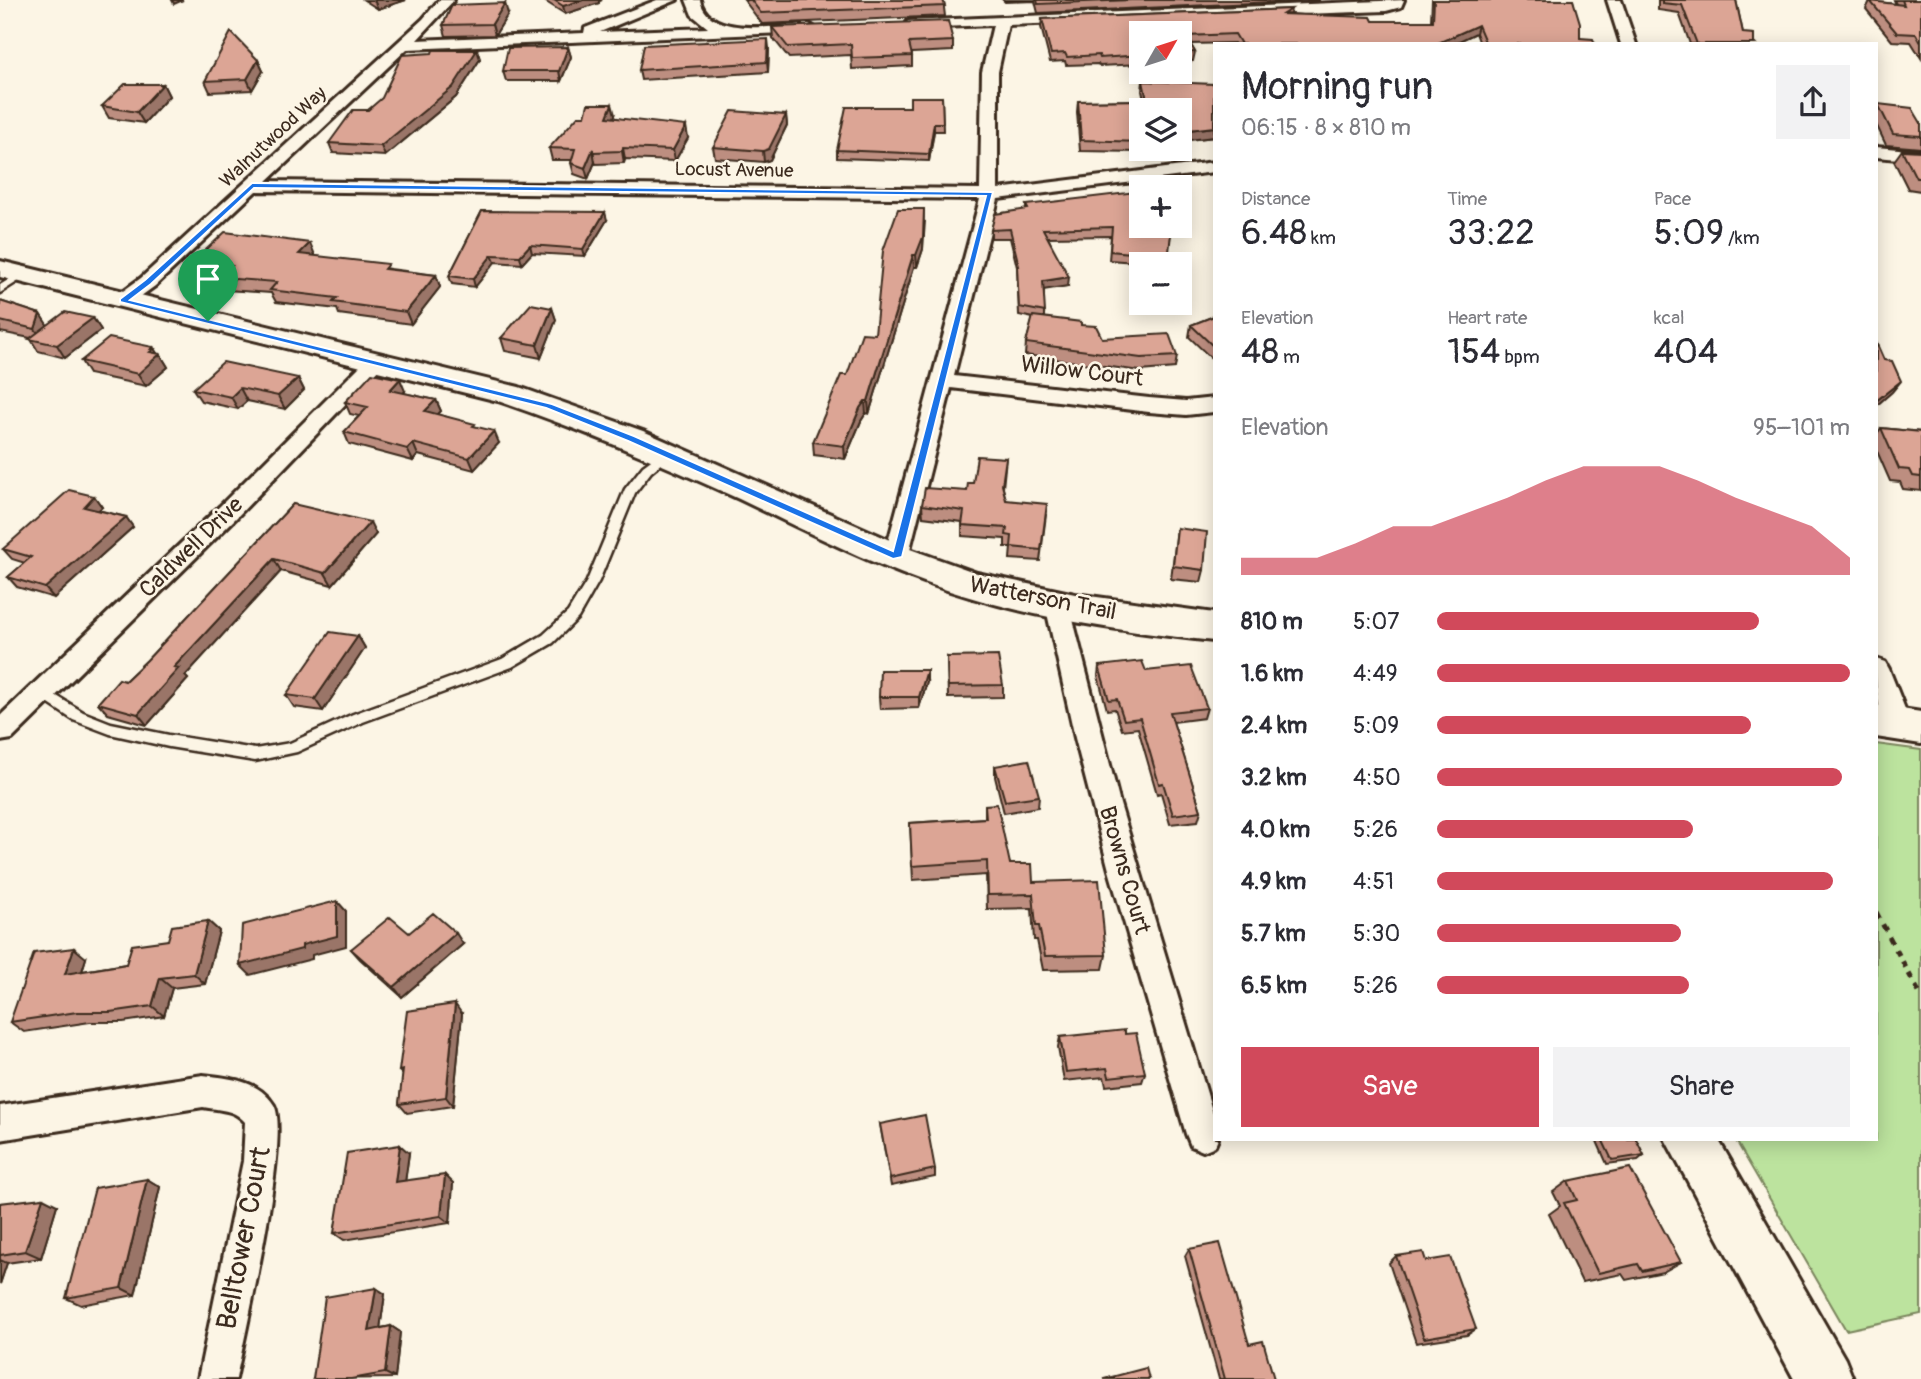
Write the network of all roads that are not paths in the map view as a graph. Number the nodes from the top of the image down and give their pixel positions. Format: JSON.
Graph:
{"nodes":[{"id":1,"x":447,"y":0,"type":"edge"},
{"id":2,"x":670,"y":0,"type":"edge"},
{"id":3,"x":693,"y":0,"type":"edge"},
{"id":4,"x":1397,"y":0,"type":"edge"},
{"id":5,"x":1614,"y":0,"type":"edge"},
{"id":6,"x":1002,"y":20,"type":"junction"},
{"id":7,"x":892,"y":25,"type":"edge"},
{"id":8,"x":824,"y":27,"type":"edge"},
{"id":9,"x":728,"y":31,"type":"junction"},
{"id":10,"x":576,"y":37,"type":"junction"},
{"id":11,"x":1628,"y":42,"type":"edge"},
{"id":12,"x":404,"y":45,"type":"junction"},
{"id":13,"x":1878,"y":152,"type":"edge"},
{"id":14,"x":1921,"y":156,"type":"edge"},
{"id":15,"x":1213,"y":167,"type":"edge"},
{"id":16,"x":252,"y":186,"type":"junction"},
{"id":17,"x":990,"y":194,"type":"junction"},
{"id":18,"x":7,"y":278,"type":"edge"},
{"id":19,"x":123,"y":300,"type":"junction"},
{"id":20,"x":376,"y":361,"type":"junction"},
{"id":21,"x":944,"y":380,"type":"junction"},
{"id":22,"x":1213,"y":405,"type":"edge"},
{"id":23,"x":665,"y":454,"type":"junction"},
{"id":24,"x":896,"y":557,"type":"junction"},
{"id":25,"x":1057,"y":604,"type":"junction"},
{"id":26,"x":1213,"y":627,"type":"edge"},
{"id":27,"x":1878,"y":674,"type":"edge"},
{"id":28,"x":42,"y":692,"type":"junction"},
{"id":29,"x":1898,"y":724,"type":"edge"},
{"id":30,"x":2,"y":731,"type":"dead end"},
{"id":31,"x":0,"y":1123,"type":"edge"},
{"id":32,"x":1203,"y":1133,"type":"dead end"},
{"id":33,"x":1691,"y":1141,"type":"edge"},
{"id":34,"x":217,"y":1379,"type":"edge"},
{"id":35,"x":1825,"y":1379,"type":"edge"}],
"edges":[{"from":1,"to":12,"type":"street","name":"Walnutwood Way"},
{"from":2,"to":10,"type":"street"},
{"from":3,"to":9,"type":"street"},
{"from":4,"to":6,"type":"street"},
{"from":5,"to":11,"type":"street"},
{"from":6,"to":7,"type":"street"},
{"from":6,"to":17,"type":"street"},
{"from":8,"to":9,"type":"street"},
{"from":9,"to":10,"type":"street"},
{"from":10,"to":12,"type":"street"},
{"from":12,"to":16,"type":"street","name":"Walnutwood Way"},
{"from":13,"to":14,"type":"street"},
{"from":15,"to":17,"type":"street","name":"Locust Avenue"},
{"from":16,"to":17,"type":"street","name":"Locust Avenue"},
{"from":16,"to":19,"type":"street","name":"Walnutwood Way"},
{"from":17,"to":21,"type":"street"},
{"from":18,"to":19,"type":"main road","name":"Watterson Trail"},
{"from":19,"to":20,"type":"main road","name":"Watterson Trail"},
{"from":20,"to":23,"type":"main road","name":"Watterson Trail"},
{"from":20,"to":28,"type":"street","name":"Caldwell Drive"},
{"from":21,"to":22,"type":"street","name":"Willow Court"},
{"from":21,"to":24,"type":"street"},
{"from":23,"to":24,"type":"main road","name":"Watterson Trail"},
{"from":23,"to":28,"type":"lane"},
{"from":24,"to":25,"type":"main road","name":"Watterson Trail"},
{"from":25,"to":26,"type":"main road","name":"Watterson Trail"},
{"from":25,"to":32,"type":"street","name":"Browns Court"},
{"from":27,"to":29,"type":"street"},
{"from":28,"to":30,"type":"street","name":"Caldwell Drive"},
{"from":31,"to":34,"type":"street","name":"Belltower Court"},
{"from":33,"to":35,"type":"main road"}]}
